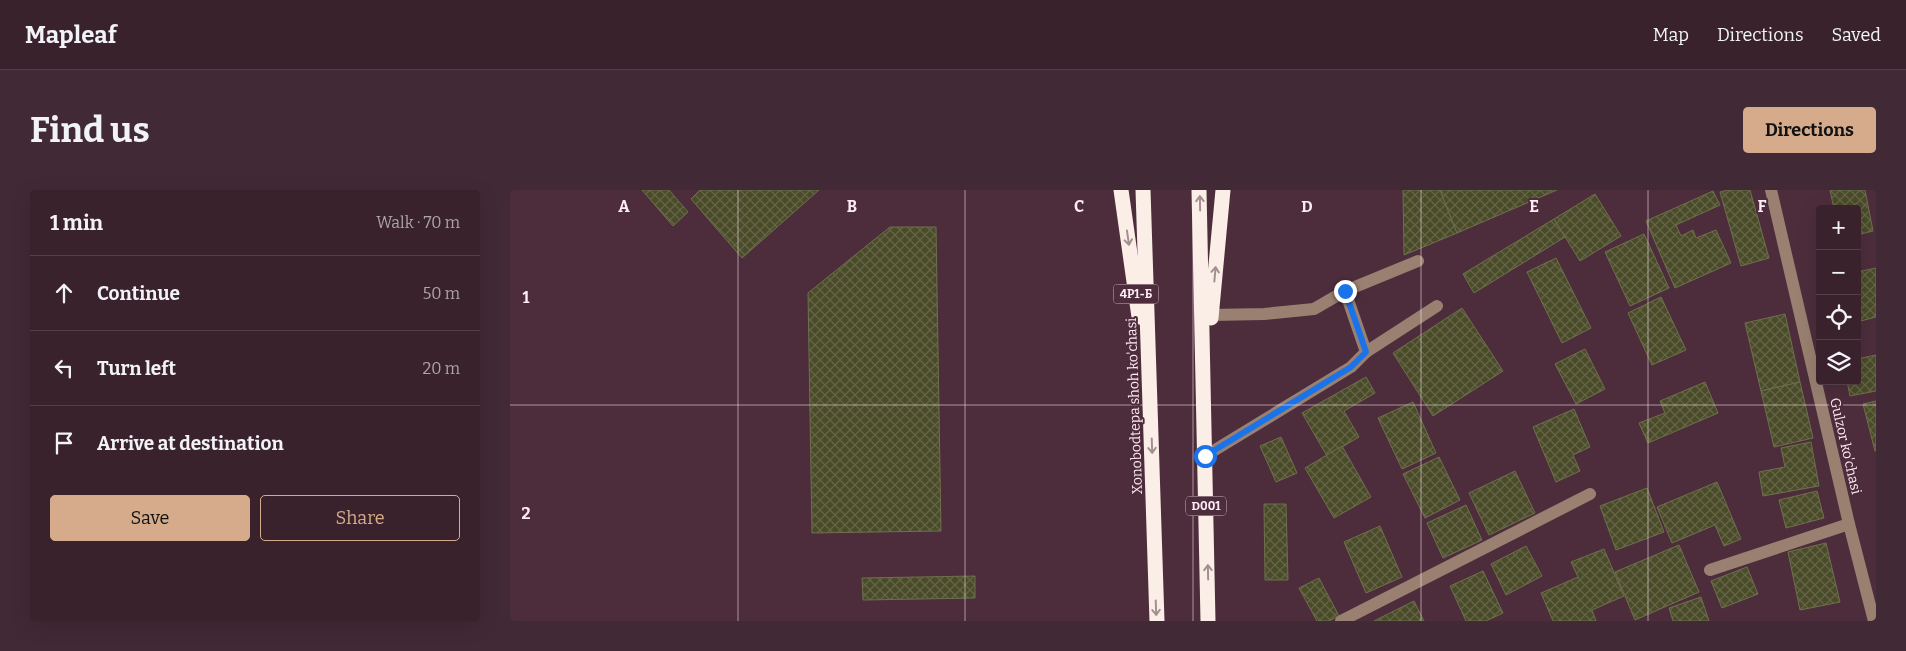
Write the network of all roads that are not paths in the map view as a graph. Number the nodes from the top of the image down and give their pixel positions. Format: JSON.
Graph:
{"nodes":[{"id":1,"x":1121,"y":190,"type":"edge"},
{"id":2,"x":1143,"y":190,"type":"edge"},
{"id":3,"x":1199,"y":190,"type":"edge"},
{"id":4,"x":1222,"y":190,"type":"edge"},
{"id":5,"x":1771,"y":190,"type":"edge"},
{"id":6,"x":1418,"y":261,"type":"dead end"},
{"id":7,"x":1345,"y":291,"type":"junction"},
{"id":8,"x":1437,"y":306,"type":"dead end"},
{"id":9,"x":1211,"y":315,"type":"junction"},
{"id":10,"x":1366,"y":352,"type":"junction"},
{"id":11,"x":1204,"y":392,"type":"junction"},
{"id":12,"x":1150,"y":397,"type":"junction"},
{"id":13,"x":1205,"y":456,"type":"junction"},
{"id":14,"x":1590,"y":494,"type":"dead end"},
{"id":15,"x":1849,"y":524,"type":"junction"},
{"id":16,"x":1710,"y":570,"type":"dead end"},
{"id":17,"x":1157,"y":621,"type":"edge"},
{"id":18,"x":1208,"y":621,"type":"edge"},
{"id":19,"x":1342,"y":621,"type":"edge"},
{"id":20,"x":1874,"y":621,"type":"edge"}],
"edges":[{"from":1,"to":12,"type":"highway","number":"4Р1-Б","one_way":true},
{"from":2,"to":12,"type":"highway","name":"Xonobodtepa shoh ko'chasi"},
{"from":11,"to":3,"type":"highway","number":"D001","one_way":true},
{"from":9,"to":4,"type":"highway","one_way":true},
{"from":5,"to":15,"type":"street","name":"Gulzor ko'chasi"},
{"from":6,"to":7,"type":"street"},
{"from":7,"to":9,"type":"street"},
{"from":7,"to":10,"type":"street"},
{"from":8,"to":10,"type":"street"},
{"from":9,"to":11,"type":"highway"},
{"from":10,"to":13,"type":"street"},
{"from":11,"to":13,"type":"highway","number":"D001"},
{"from":12,"to":17,"type":"highway","name":"Xonobodtepa shoh ko'chasi","one_way":true},
{"from":18,"to":13,"type":"highway","number":"D001","one_way":true},
{"from":14,"to":19,"type":"street"},
{"from":15,"to":16,"type":"street"},
{"from":15,"to":20,"type":"street","name":"Gulzor ko'chasi"}]}
